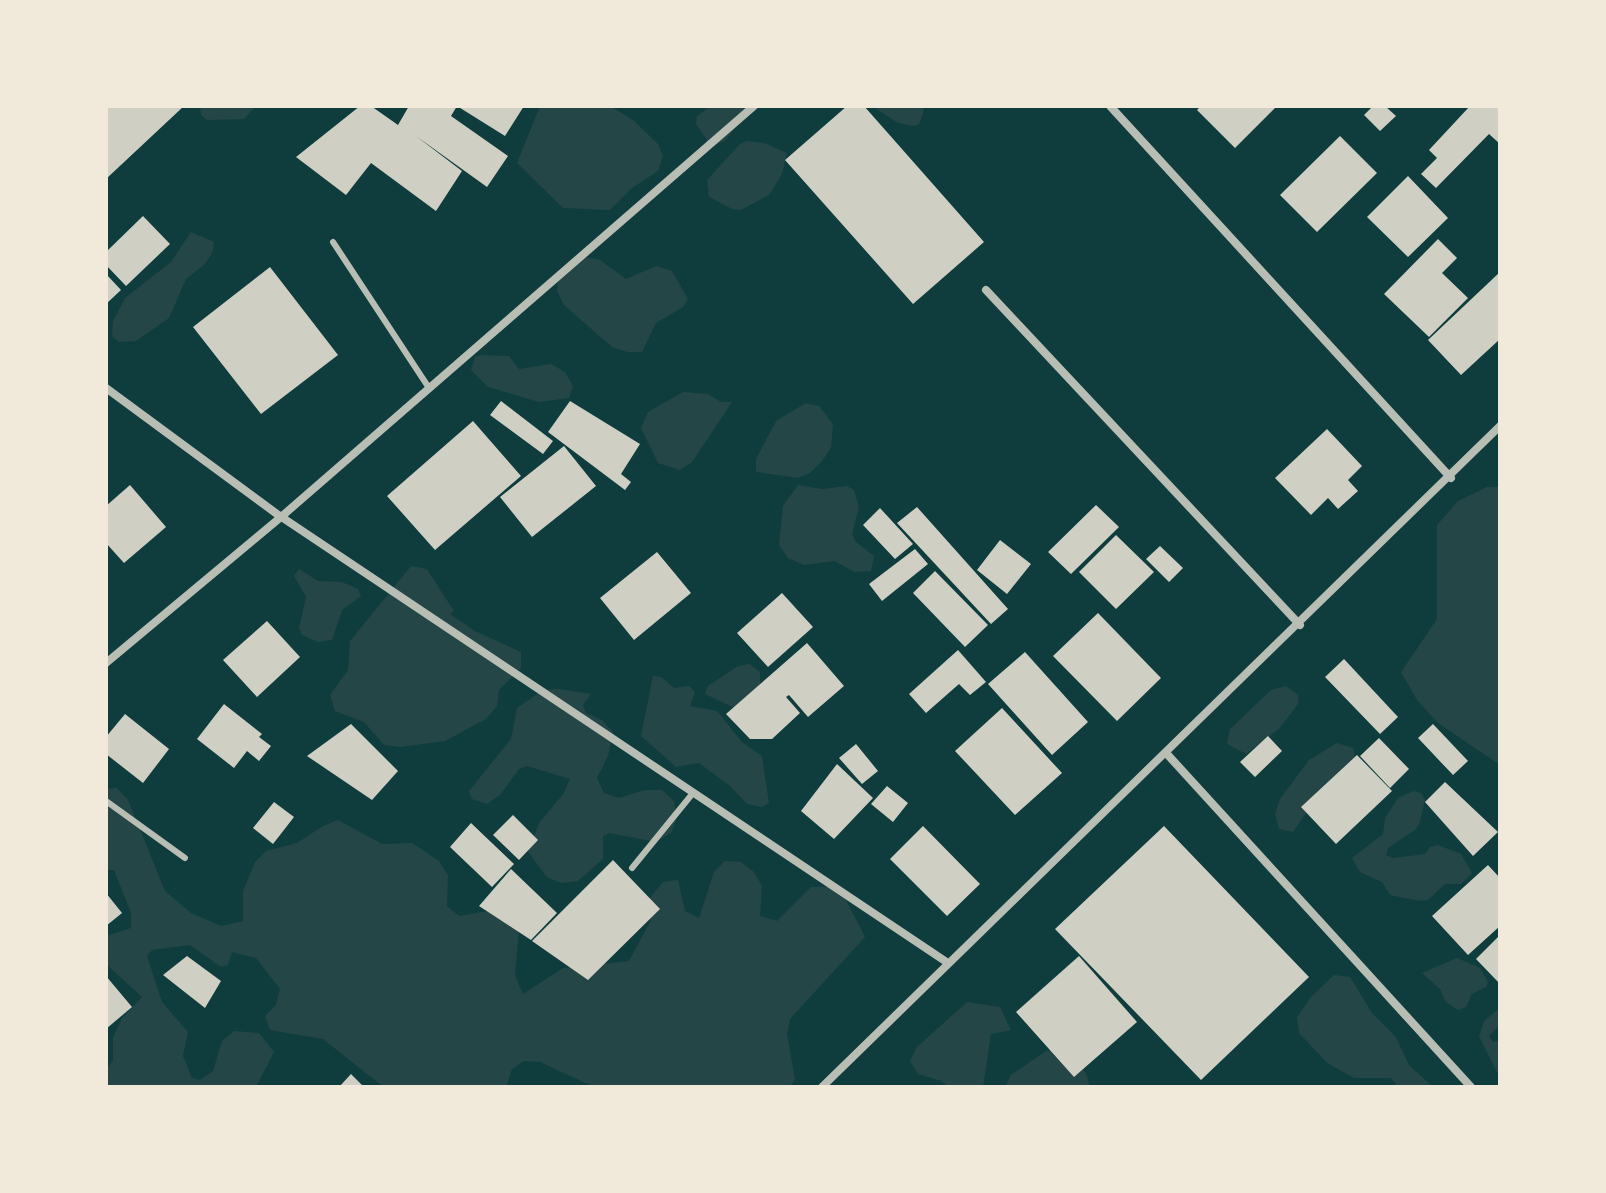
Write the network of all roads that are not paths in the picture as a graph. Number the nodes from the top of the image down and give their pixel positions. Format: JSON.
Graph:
{"nodes":[{"id":1,"x":754,"y":106,"type":"edge"},
{"id":2,"x":1110,"y":106,"type":"edge"},
{"id":3,"x":333,"y":242,"type":"dead end"},
{"id":4,"x":986,"y":290,"type":"dead end"},
{"id":5,"x":106,"y":388,"type":"edge"},
{"id":6,"x":429,"y":388,"type":"junction"},
{"id":7,"x":1500,"y":426,"type":"edge"},
{"id":8,"x":1451,"y":478,"type":"junction"},
{"id":9,"x":281,"y":517,"type":"junction"},
{"id":10,"x":1300,"y":625,"type":"junction"},
{"id":11,"x":106,"y":663,"type":"edge"},
{"id":12,"x":1167,"y":754,"type":"junction"},
{"id":13,"x":693,"y":793,"type":"junction"},
{"id":14,"x":106,"y":801,"type":"edge"},
{"id":15,"x":185,"y":858,"type":"dead end"},
{"id":16,"x":632,"y":868,"type":"dead end"},
{"id":17,"x":948,"y":963,"type":"junction"},
{"id":18,"x":822,"y":1087,"type":"edge"},
{"id":19,"x":1471,"y":1087,"type":"edge"}],
"edges":[{"from":1,"to":6,"type":"street"},
{"from":2,"to":8,"type":"street"},
{"from":3,"to":6,"type":"lane"},
{"from":4,"to":10,"type":"street"},
{"from":5,"to":9,"type":"street"},
{"from":6,"to":9,"type":"street"},
{"from":7,"to":8,"type":"street"},
{"from":8,"to":10,"type":"street"},
{"from":9,"to":11,"type":"street"},
{"from":9,"to":13,"type":"street"},
{"from":10,"to":12,"type":"street"},
{"from":12,"to":17,"type":"street"},
{"from":12,"to":19,"type":"street"},
{"from":13,"to":16,"type":"lane"},
{"from":13,"to":17,"type":"street"},
{"from":14,"to":15,"type":"lane"},
{"from":17,"to":18,"type":"street"}]}
